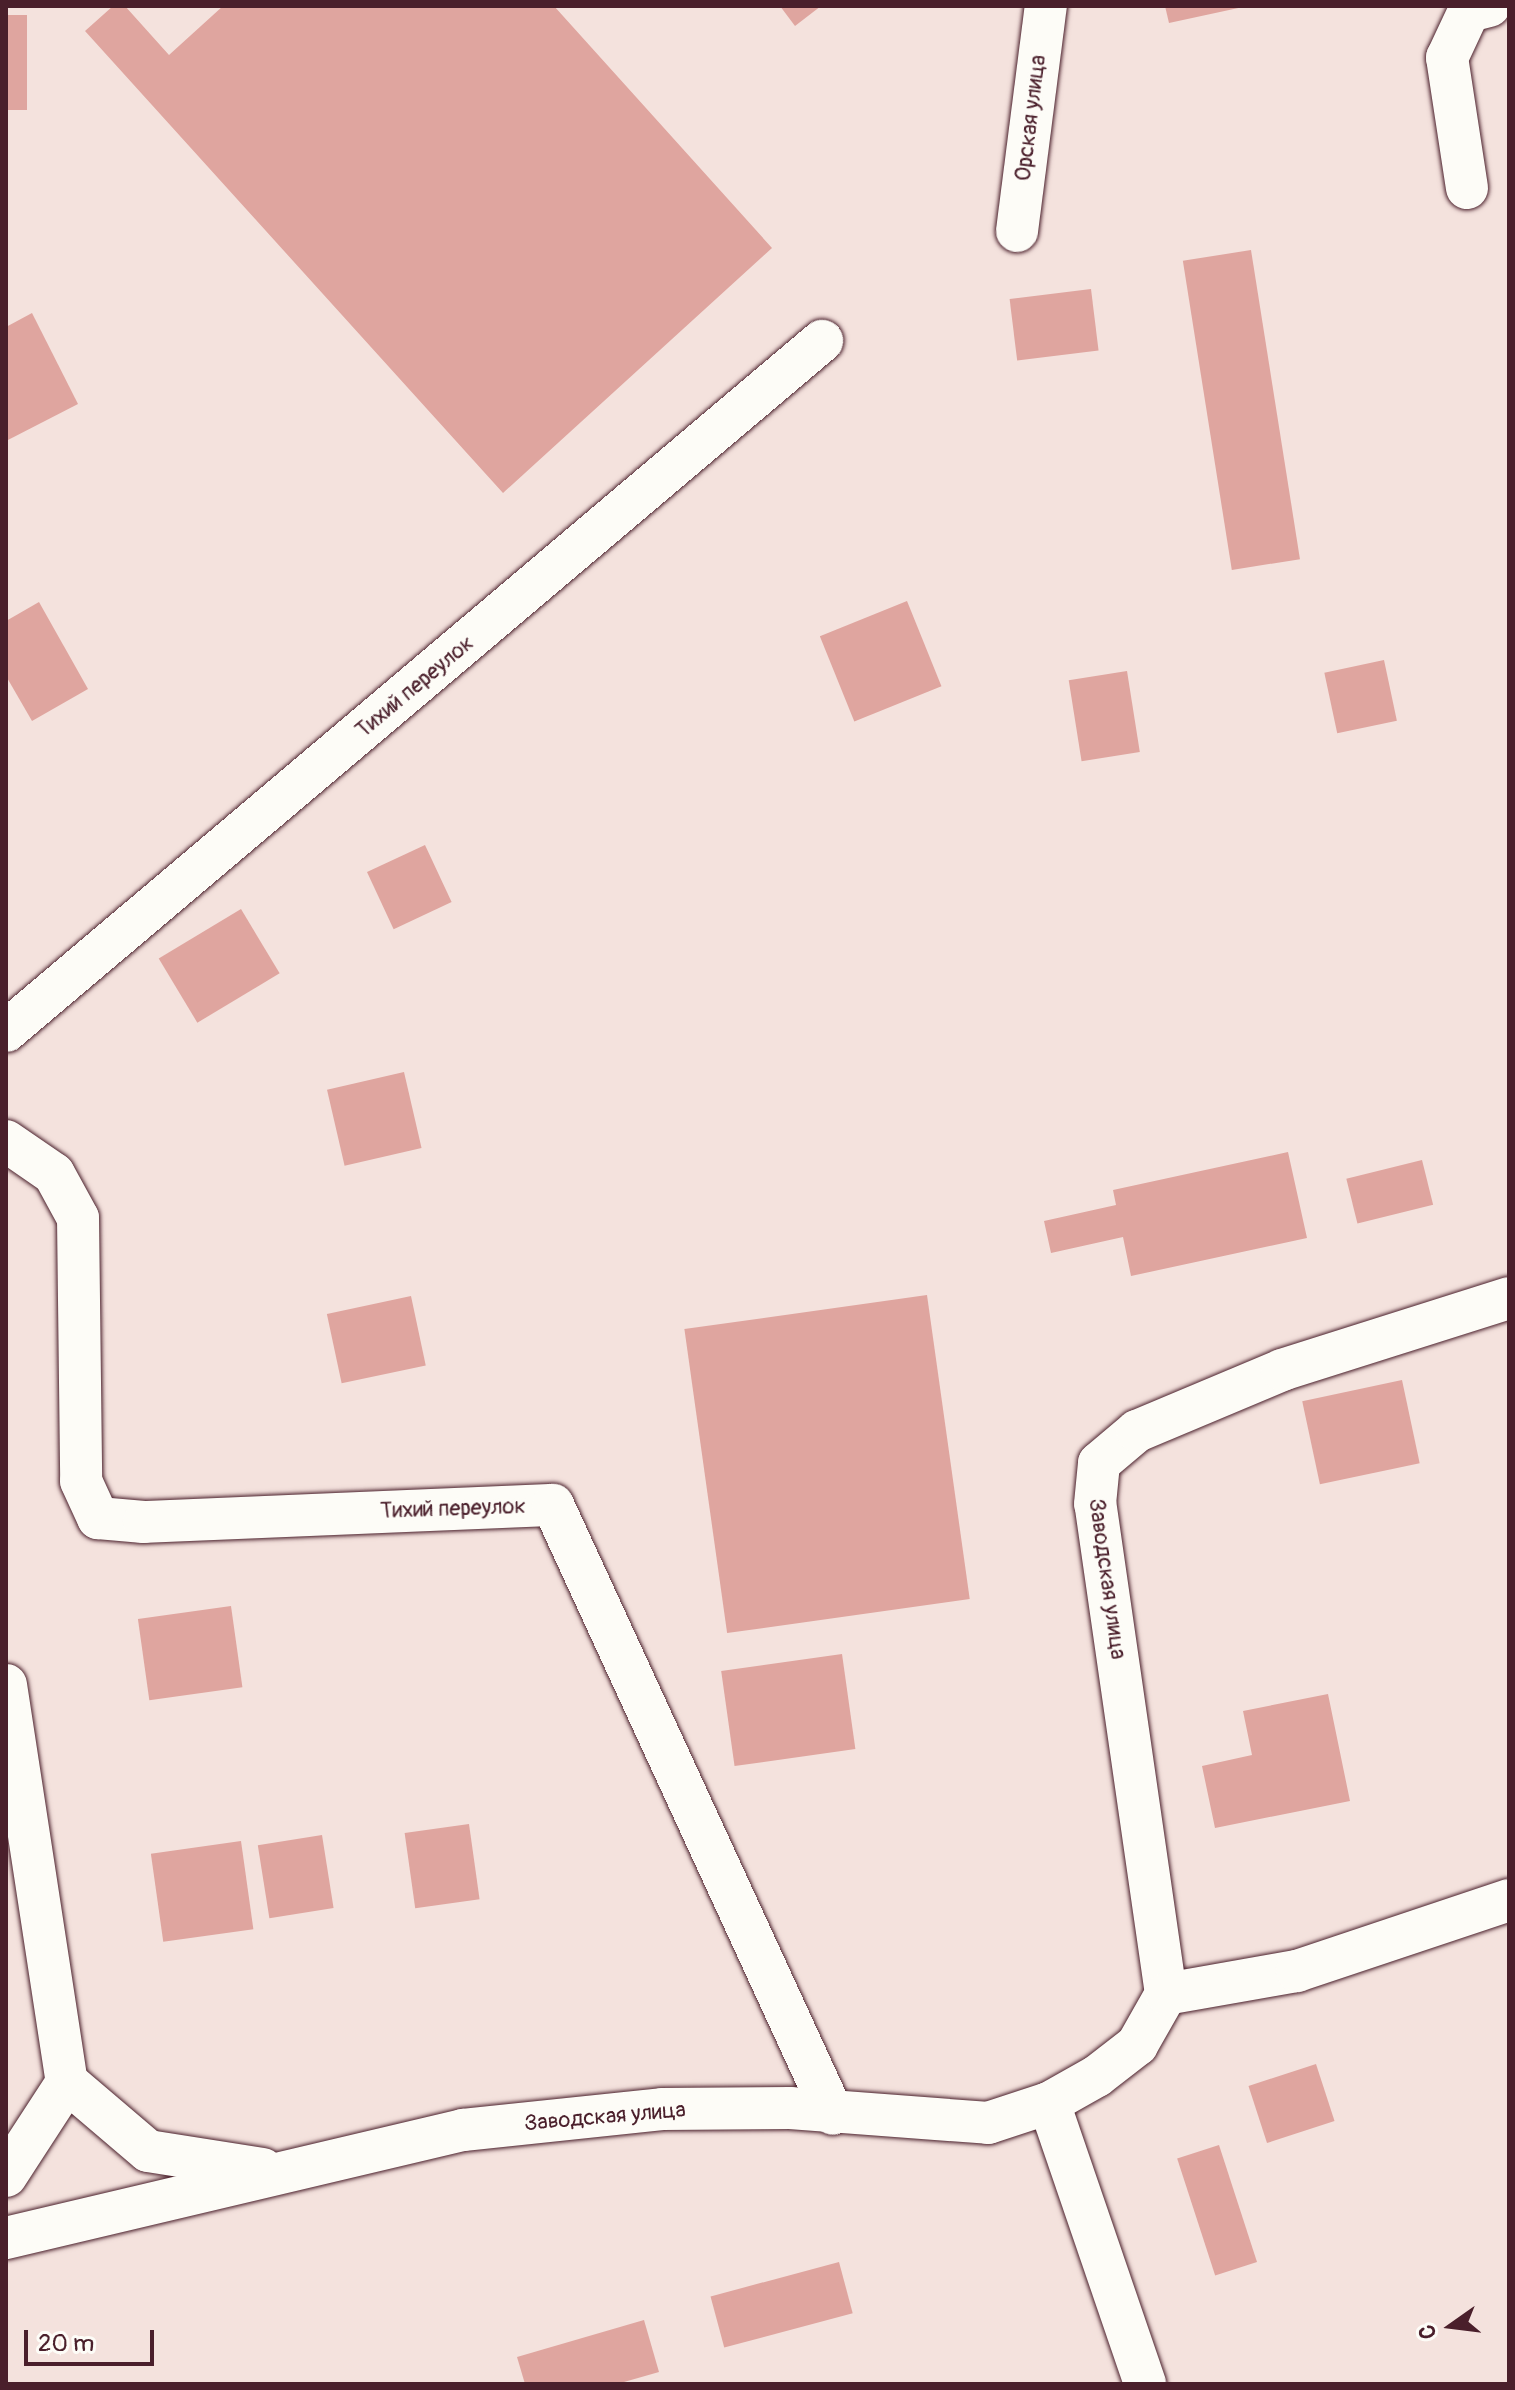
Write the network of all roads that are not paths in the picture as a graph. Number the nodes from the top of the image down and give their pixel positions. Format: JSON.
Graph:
{"nodes":[{"id":1,"x":1046,"y":6,"type":"edge"},
{"id":2,"x":1489,"y":6,"type":"edge"},
{"id":3,"x":1467,"y":188,"type":"dead end"},
{"id":4,"x":1017,"y":231,"type":"dead end"},
{"id":5,"x":822,"y":341,"type":"dead end"},
{"id":6,"x":6,"y":1031,"type":"edge"},
{"id":7,"x":6,"y":1141,"type":"edge"},
{"id":8,"x":1509,"y":1298,"type":"edge"},
{"id":9,"x":6,"y":1685,"type":"edge"},
{"id":10,"x":1509,"y":1900,"type":"edge"},
{"id":11,"x":1166,"y":1994,"type":"junction"},
{"id":12,"x":67,"y":2082,"type":"junction"},
{"id":13,"x":1049,"y":2103,"type":"junction"},
{"id":14,"x":833,"y":2114,"type":"junction"},
{"id":15,"x":285,"y":2173,"type":"junction"},
{"id":16,"x":6,"y":2176,"type":"edge"},
{"id":17,"x":6,"y":2238,"type":"edge"},
{"id":18,"x":1145,"y":2384,"type":"edge"}],
"edges":[{"from":1,"to":4,"type":"street","name":"Орская улица"},
{"from":2,"to":3,"type":"street"},
{"from":5,"to":6,"type":"street","name":"Тихий переулок"},
{"from":7,"to":14,"type":"street","name":"Тихий переулок"},
{"from":8,"to":11,"type":"street","name":"Заводская улица"},
{"from":9,"to":12,"type":"street"},
{"from":10,"to":11,"type":"street"},
{"from":11,"to":13,"type":"street","name":"Заводская улица"},
{"from":12,"to":15,"type":"street"},
{"from":12,"to":16,"type":"street"},
{"from":13,"to":14,"type":"street","name":"Заводская улица"},
{"from":13,"to":18,"type":"street"},
{"from":14,"to":15,"type":"street","name":"Заводская улица"},
{"from":15,"to":17,"type":"street","name":"Заводская улица"}]}
